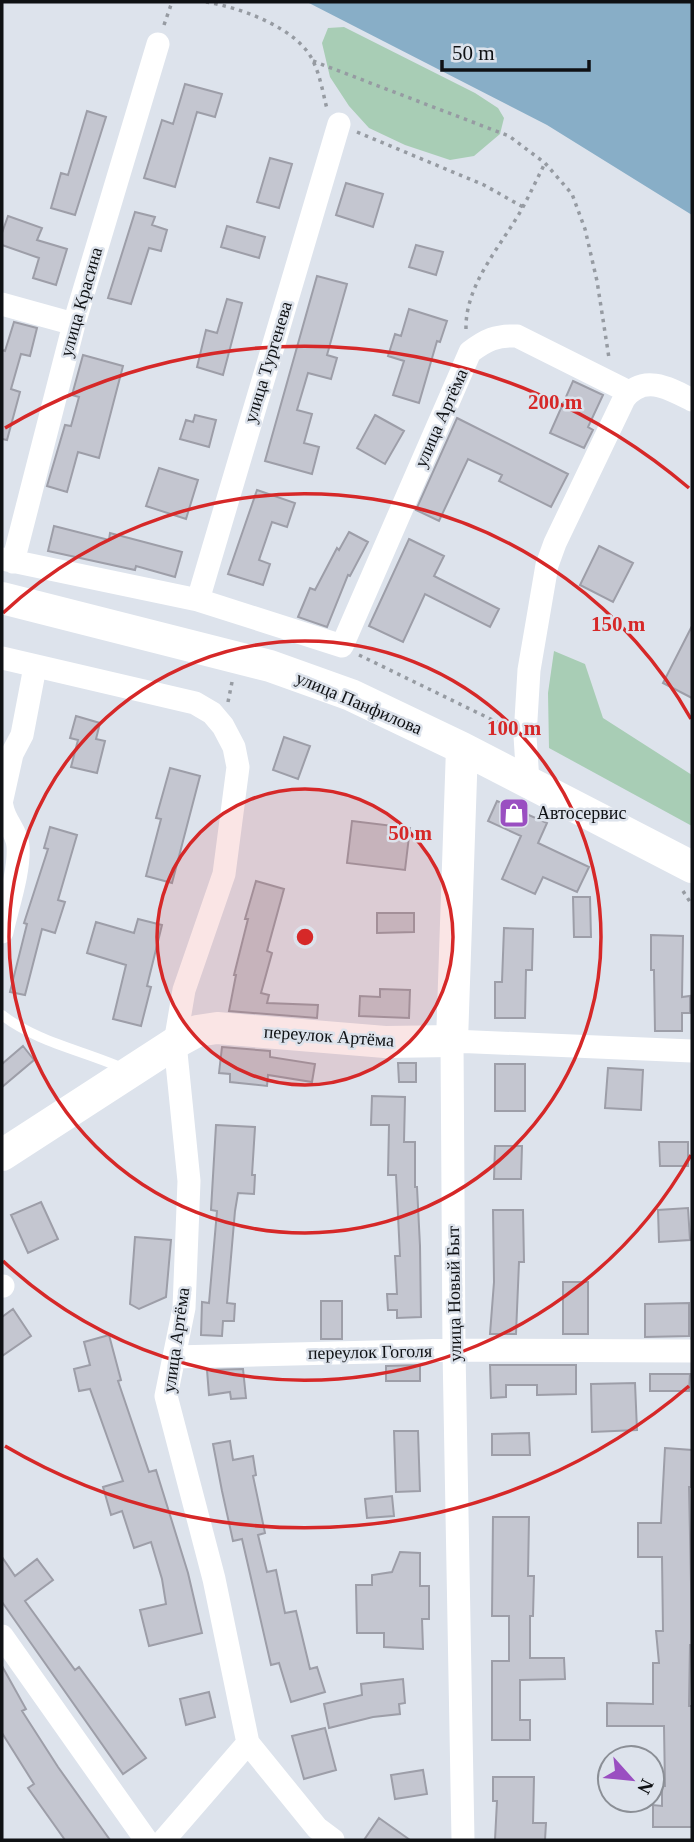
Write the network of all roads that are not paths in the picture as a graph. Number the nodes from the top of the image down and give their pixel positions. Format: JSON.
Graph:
{"nodes":[{"id":1,"x":158,"y":44,"type":"dead end"},
{"id":2,"x":339,"y":124,"type":"road end"},
{"id":3,"x":2,"y":304,"type":"edge"},
{"id":4,"x":74,"y":324,"type":"junction"},
{"id":5,"x":622,"y":388,"type":"junction"},
{"id":6,"x":692,"y":400,"type":"edge"},
{"id":7,"x":7,"y":560,"type":"edge"},
{"id":8,"x":2,"y":598,"type":"edge"},
{"id":9,"x":198,"y":600,"type":"junction"},
{"id":10,"x":2,"y":658,"type":"edge"},
{"id":11,"x":35,"y":667,"type":"junction"},
{"id":12,"x":462,"y":748,"type":"junction"},
{"id":13,"x":528,"y":782,"type":"junction"},
{"id":14,"x":2,"y":799,"type":"edge"},
{"id":15,"x":2,"y":806,"type":"edge"},
{"id":16,"x":692,"y":867,"type":"edge"},
{"id":17,"x":2,"y":932,"type":"edge"},
{"id":18,"x":2,"y":1015,"type":"edge"},
{"id":19,"x":452,"y":1041,"type":"junction"},
{"id":20,"x":175,"y":1043,"type":"junction"},
{"id":21,"x":692,"y":1051,"type":"edge"},
{"id":22,"x":130,"y":1071,"type":"junction"},
{"id":23,"x":2,"y":1155,"type":"edge"},
{"id":24,"x":454,"y":1350,"type":"junction"},
{"id":25,"x":692,"y":1351,"type":"edge"},
{"id":26,"x":174,"y":1357,"type":"junction"},
{"id":27,"x":2,"y":1636,"type":"edge"},
{"id":28,"x":248,"y":1743,"type":"junction"},
{"id":29,"x":146,"y":1840,"type":"edge"},
{"id":30,"x":164,"y":1840,"type":"edge"},
{"id":31,"x":333,"y":1840,"type":"edge"},
{"id":32,"x":463,"y":1840,"type":"edge"}],
"edges":[{"from":1,"to":4,"type":"street","name":"улица Красина"},
{"from":2,"to":9,"type":"street","name":"улица Тургенева"},
{"from":3,"to":4,"type":"street"},
{"from":4,"to":7,"type":"street","name":"улица Красина"},
{"from":5,"to":6,"type":"street"},
{"from":5,"to":9,"type":"street","name":"улица Артёма"},
{"from":5,"to":13,"type":"street"},
{"from":7,"to":9,"type":"street"},
{"from":8,"to":12,"type":"street","name":"улица Панфилова"},
{"from":10,"to":11,"type":"street"},
{"from":11,"to":14,"type":"street"},
{"from":11,"to":20,"type":"street","name":"улица Артёма"},
{"from":12,"to":13,"type":"street","name":"улица Панфилова"},
{"from":12,"to":19,"type":"street","name":"улица Новый Быт"},
{"from":13,"to":16,"type":"street","name":"улица Панфилова"},
{"from":15,"to":17,"type":"street"},
{"from":18,"to":22,"type":"lane"},
{"from":19,"to":20,"type":"street","name":"переулок Артёма"},
{"from":19,"to":21,"type":"street","name":"переулок Артёма"},
{"from":19,"to":24,"type":"street","name":"улица Новый Быт"},
{"from":20,"to":22,"type":"street","name":"переулок Артёма"},
{"from":20,"to":26,"type":"street","name":"улица Артёма"},
{"from":22,"to":23,"type":"street","name":"переулок Артёма"},
{"from":24,"to":25,"type":"street","name":"переулок Гоголя"},
{"from":24,"to":26,"type":"street","name":"переулок Гоголя"},
{"from":24,"to":32,"type":"street","name":"улица Новый Быт"},
{"from":26,"to":28,"type":"street","name":"улица Артёма"},
{"from":27,"to":29,"type":"street"},
{"from":28,"to":30,"type":"street"},
{"from":28,"to":31,"type":"street"}]}
